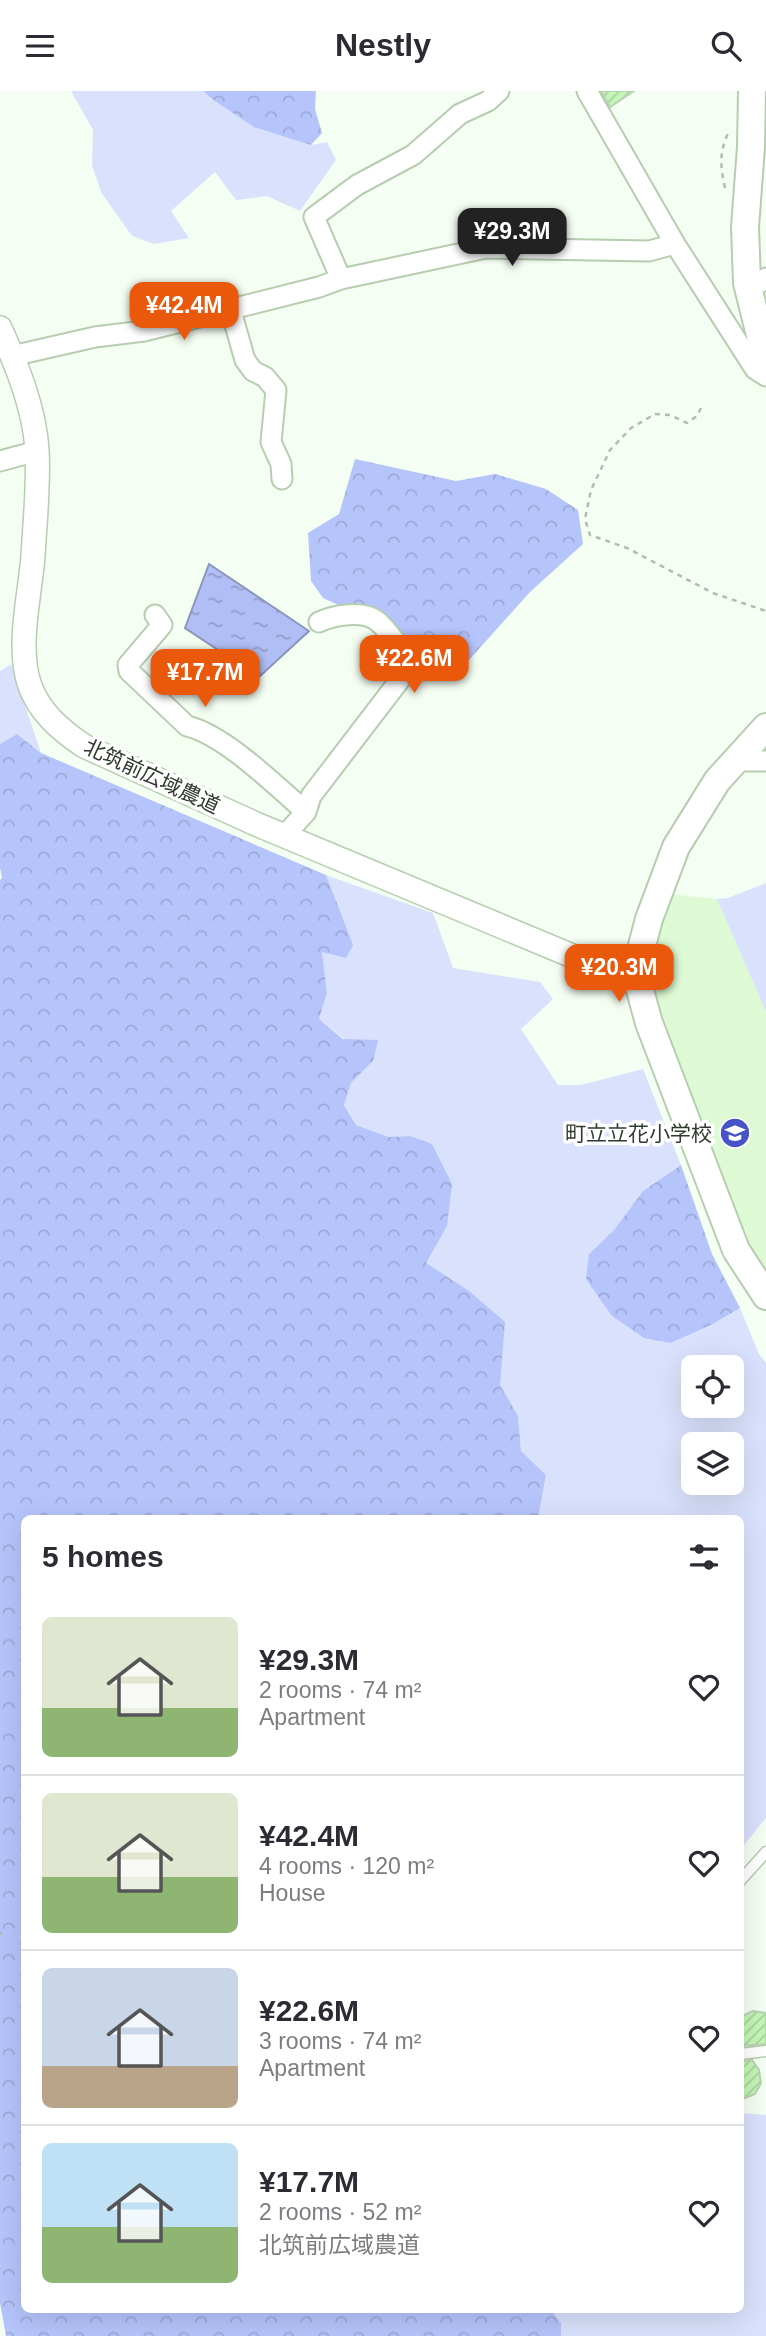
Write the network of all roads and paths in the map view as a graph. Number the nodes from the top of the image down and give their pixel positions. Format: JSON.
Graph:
{"nodes":[{"id":1,"x":499,"y":91,"type":"edge"},
{"id":2,"x":587,"y":91,"type":"edge"},
{"id":3,"x":752,"y":91,"type":"edge"},
{"id":4,"x":675,"y":244,"type":"junction"},
{"id":5,"x":341,"y":279,"type":"junction"},
{"id":6,"x":756,"y":281,"type":"edge"},
{"id":7,"x":231,"y":311,"type":"junction"},
{"id":8,"x":0,"y":328,"type":"edge"},
{"id":9,"x":12,"y":356,"type":"junction"},
{"id":10,"x":766,"y":359,"type":"edge"},
{"id":11,"x":766,"y":376,"type":"edge"},
{"id":12,"x":701,"y":408,"type":"dead end"},
{"id":13,"x":37,"y":451,"type":"junction"},
{"id":14,"x":0,"y":461,"type":"edge"},
{"id":15,"x":282,"y":479,"type":"dead end"},
{"id":16,"x":766,"y":611,"type":"edge"},
{"id":17,"x":155,"y":615,"type":"dead end"},
{"id":18,"x":319,"y":622,"type":"dead end"},
{"id":19,"x":766,"y":727,"type":"edge"},
{"id":20,"x":735,"y":761,"type":"junction"},
{"id":21,"x":766,"y":761,"type":"edge"},
{"id":22,"x":306,"y":812,"type":"junction"},
{"id":23,"x":284,"y":836,"type":"junction"},
{"id":24,"x":635,"y":972,"type":"junction"},
{"id":25,"x":766,"y":1296,"type":"edge"},
{"id":26,"x":766,"y":1852,"type":"edge"},
{"id":27,"x":744,"y":1877,"type":"edge"},
{"id":28,"x":766,"y":2051,"type":"edge"},
{"id":29,"x":744,"y":2054,"type":"edge"}],
"edges":[{"from":1,"to":5,"type":"street"},
{"from":2,"to":4,"type":"street"},
{"from":3,"to":6,"type":"main road"},
{"from":4,"to":5,"type":"street"},
{"from":4,"to":11,"type":"street"},
{"from":5,"to":7,"type":"street"},
{"from":6,"to":10,"type":"main road"},
{"from":7,"to":9,"type":"street"},
{"from":7,"to":15,"type":"street"},
{"from":8,"to":9,"type":"street","name":"北筑前広域農道"},
{"from":9,"to":13,"type":"street","name":"北筑前広域農道"},
{"from":12,"to":16,"type":"path"},
{"from":13,"to":14,"type":"street"},
{"from":13,"to":23,"type":"street","name":"北筑前広域農道"},
{"from":17,"to":22,"type":"street"},
{"from":18,"to":22,"type":"street"},
{"from":19,"to":20,"type":"main road"},
{"from":20,"to":21,"type":"street"},
{"from":20,"to":24,"type":"main road"},
{"from":22,"to":23,"type":"street"},
{"from":23,"to":24,"type":"street","name":"北筑前広域農道"},
{"from":24,"to":25,"type":"main road"},
{"from":26,"to":27,"type":"lane"},
{"from":28,"to":29,"type":"lane"}]}
